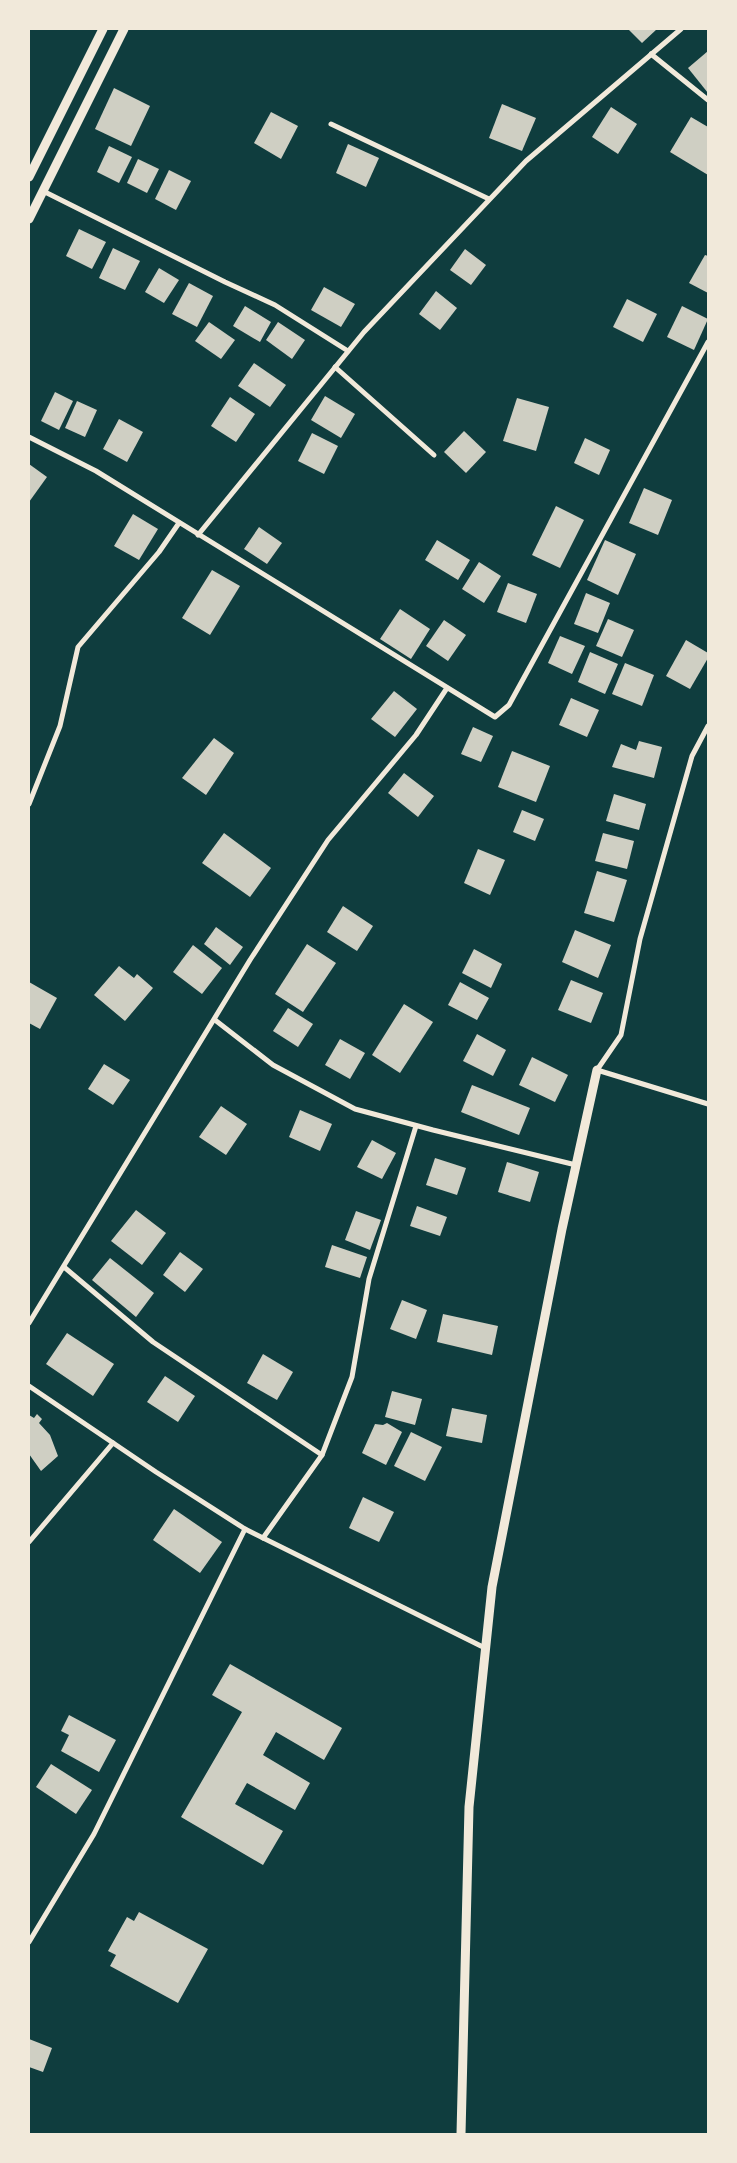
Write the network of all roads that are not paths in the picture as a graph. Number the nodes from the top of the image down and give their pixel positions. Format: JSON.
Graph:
{"nodes":[{"id":1,"x":103,"y":29,"type":"edge"},
{"id":2,"x":124,"y":29,"type":"edge"},
{"id":3,"x":680,"y":29,"type":"edge"},
{"id":4,"x":651,"y":54,"type":"junction"},
{"id":5,"x":708,"y":100,"type":"edge"},
{"id":6,"x":331,"y":124,"type":"dead end"},
{"id":7,"x":32,"y":163,"type":"edge"},
{"id":8,"x":29,"y":177,"type":"edge"},
{"id":9,"x":43,"y":191,"type":"junction"},
{"id":10,"x":490,"y":199,"type":"junction"},
{"id":11,"x":29,"y":220,"type":"edge"},
{"id":12,"x":708,"y":342,"type":"edge"},
{"id":13,"x":348,"y":351,"type":"junction"},
{"id":14,"x":335,"y":367,"type":"junction"},
{"id":15,"x":29,"y":437,"type":"edge"},
{"id":16,"x":434,"y":456,"type":"dead end"},
{"id":17,"x":179,"y":523,"type":"junction"},
{"id":18,"x":198,"y":535,"type":"junction"},
{"id":19,"x":447,"y":688,"type":"junction"},
{"id":20,"x":708,"y":726,"type":"edge"},
{"id":21,"x":29,"y":804,"type":"edge"},
{"id":22,"x":215,"y":1020,"type":"junction"},
{"id":23,"x":597,"y":1070,"type":"junction"},
{"id":24,"x":708,"y":1104,"type":"edge"},
{"id":25,"x":416,"y":1126,"type":"junction"},
{"id":26,"x":576,"y":1165,"type":"junction"},
{"id":27,"x":64,"y":1267,"type":"junction"},
{"id":28,"x":29,"y":1323,"type":"edge"},
{"id":29,"x":29,"y":1386,"type":"edge"},
{"id":30,"x":113,"y":1443,"type":"junction"},
{"id":31,"x":322,"y":1455,"type":"junction"},
{"id":32,"x":245,"y":1529,"type":"junction"},
{"id":33,"x":263,"y":1538,"type":"junction"},
{"id":34,"x":29,"y":1542,"type":"edge"},
{"id":35,"x":485,"y":1648,"type":"junction"},
{"id":36,"x":29,"y":1942,"type":"edge"},
{"id":37,"x":461,"y":2134,"type":"edge"}],
"edges":[{"from":1,"to":7,"type":"street"},
{"from":2,"to":9,"type":"street"},
{"from":3,"to":4,"type":"street"},
{"from":4,"to":5,"type":"street"},
{"from":4,"to":10,"type":"street"},
{"from":6,"to":10,"type":"street"},
{"from":7,"to":8,"type":"street"},
{"from":9,"to":11,"type":"street"},
{"from":9,"to":13,"type":"street"},
{"from":10,"to":13,"type":"street"},
{"from":12,"to":19,"type":"street"},
{"from":13,"to":14,"type":"street"},
{"from":14,"to":16,"type":"street"},
{"from":14,"to":18,"type":"street"},
{"from":15,"to":17,"type":"street"},
{"from":17,"to":18,"type":"street"},
{"from":17,"to":21,"type":"street"},
{"from":18,"to":19,"type":"street"},
{"from":19,"to":22,"type":"street"},
{"from":20,"to":23,"type":"street"},
{"from":22,"to":25,"type":"street"},
{"from":22,"to":27,"type":"street"},
{"from":23,"to":24,"type":"street"},
{"from":23,"to":26,"type":"street"},
{"from":25,"to":26,"type":"street"},
{"from":25,"to":31,"type":"street"},
{"from":26,"to":35,"type":"street"},
{"from":27,"to":28,"type":"street"},
{"from":27,"to":31,"type":"street"},
{"from":29,"to":30,"type":"street"},
{"from":30,"to":32,"type":"street"},
{"from":30,"to":34,"type":"street"},
{"from":31,"to":33,"type":"street"},
{"from":32,"to":33,"type":"street"},
{"from":32,"to":36,"type":"street"},
{"from":33,"to":35,"type":"street"},
{"from":35,"to":37,"type":"street"}]}
